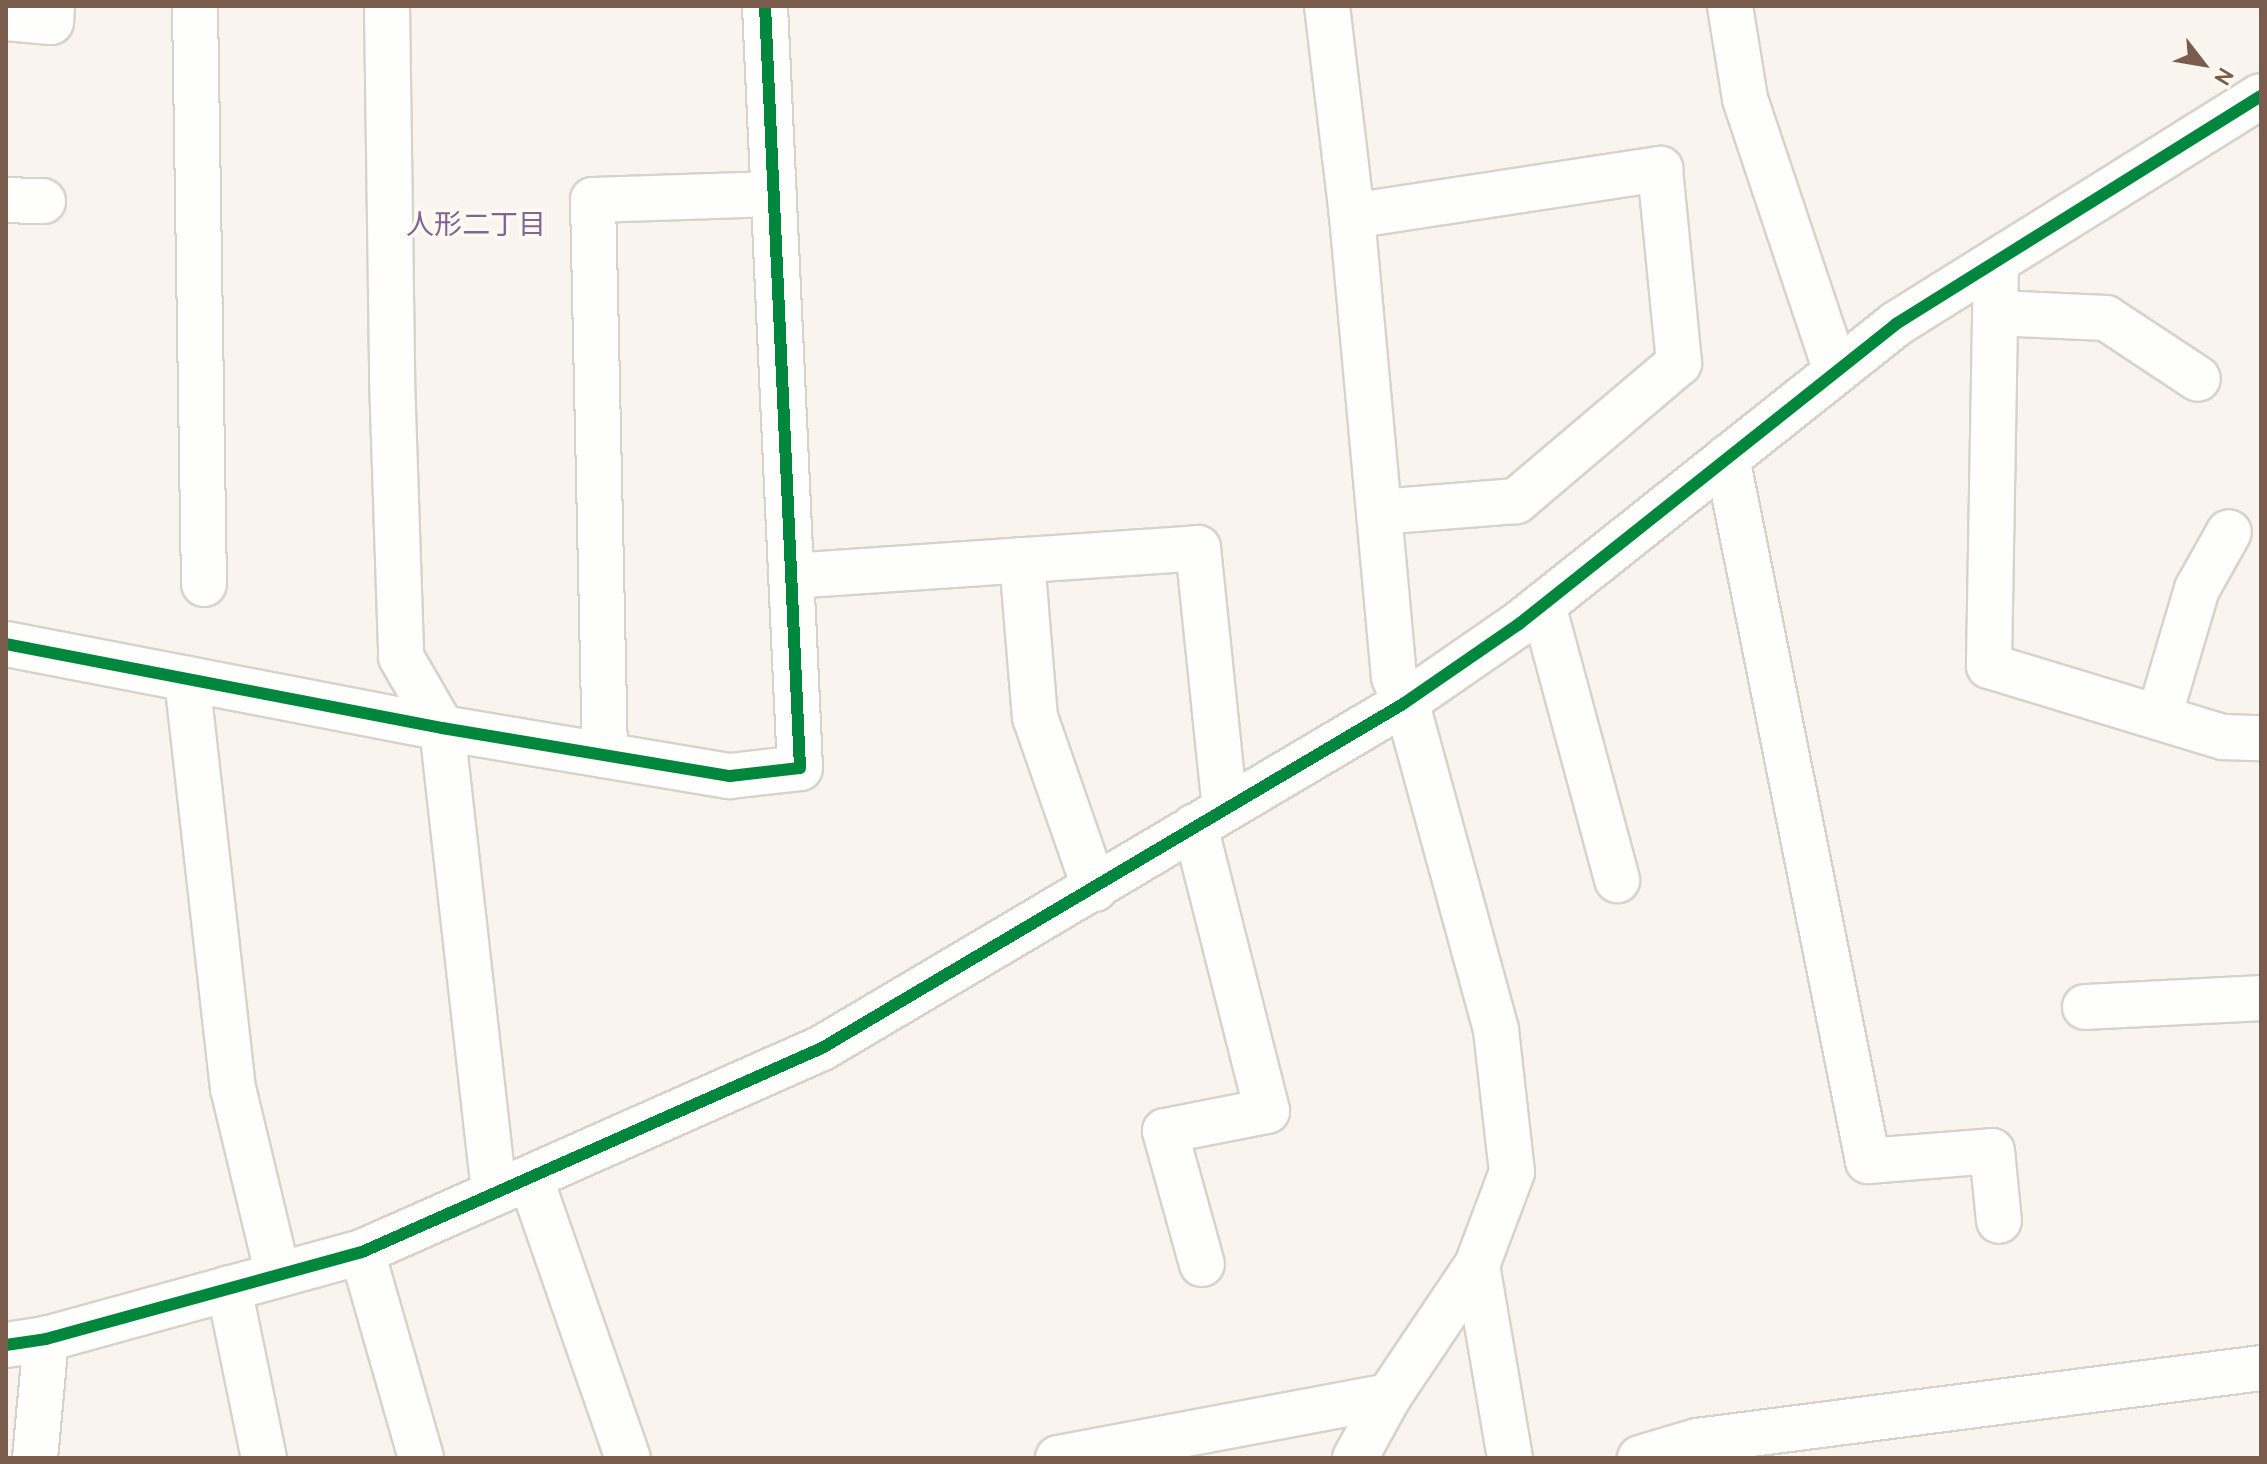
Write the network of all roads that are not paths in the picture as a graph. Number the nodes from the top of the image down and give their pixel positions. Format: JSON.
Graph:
{"nodes":[{"id":1,"x":52,"y":6,"type":"edge"},
{"id":2,"x":195,"y":6,"type":"edge"},
{"id":3,"x":387,"y":6,"type":"edge"},
{"id":4,"x":765,"y":6,"type":"edge"},
{"id":5,"x":1327,"y":6,"type":"edge"},
{"id":6,"x":1730,"y":6,"type":"edge"},
{"id":7,"x":6,"y":18,"type":"edge"},
{"id":8,"x":2261,"y":96,"type":"edge"},
{"id":9,"x":774,"y":194,"type":"junction"},
{"id":10,"x":1352,"y":216,"type":"junction"},
{"id":11,"x":1996,"y":262,"type":"junction"},
{"id":12,"x":1995,"y":313,"type":"junction"},
{"id":13,"x":1836,"y":371,"type":"junction"},
{"id":14,"x":2198,"y":379,"type":"dead end"},
{"id":15,"x":1727,"y":458,"type":"junction"},
{"id":16,"x":1380,"y":512,"type":"junction"},
{"id":17,"x":2229,"y":532,"type":"dead end"},
{"id":18,"x":1022,"y":560,"type":"junction"},
{"id":19,"x":791,"y":576,"type":"junction"},
{"id":20,"x":204,"y":584,"type":"dead end"},
{"id":21,"x":1543,"y":605,"type":"junction"},
{"id":22,"x":6,"y":644,"type":"edge"},
{"id":23,"x":187,"y":679,"type":"junction"},
{"id":24,"x":1403,"y":704,"type":"junction"},
{"id":25,"x":2159,"y":717,"type":"junction"},
{"id":26,"x":442,"y":728,"type":"junction"},
{"id":27,"x":2261,"y":738,"type":"edge"},
{"id":28,"x":605,"y":755,"type":"junction"},
{"id":29,"x":1210,"y":818,"type":"junction"},
{"id":30,"x":1617,"y":880,"type":"dead end"},
{"id":31,"x":1095,"y":889,"type":"junction"},
{"id":32,"x":2261,"y":998,"type":"edge"},
{"id":33,"x":2085,"y":1007,"type":"dead end"},
{"id":34,"x":512,"y":1186,"type":"junction"},
{"id":35,"x":1999,"y":1221,"type":"dead end"},
{"id":36,"x":362,"y":1252,"type":"junction"},
{"id":37,"x":1202,"y":1264,"type":"dead end"},
{"id":38,"x":1477,"y":1265,"type":"junction"},
{"id":39,"x":278,"y":1275,"type":"junction"},
{"id":40,"x":229,"y":1288,"type":"junction"},
{"id":41,"x":26,"y":1342,"type":"edge"},
{"id":42,"x":2261,"y":1368,"type":"edge"},
{"id":43,"x":1389,"y":1396,"type":"junction"},
{"id":44,"x":35,"y":1458,"type":"edge"},
{"id":45,"x":264,"y":1458,"type":"edge"},
{"id":46,"x":421,"y":1458,"type":"edge"},
{"id":47,"x":628,"y":1458,"type":"edge"},
{"id":48,"x":1058,"y":1458,"type":"edge"},
{"id":49,"x":1355,"y":1458,"type":"edge"},
{"id":50,"x":1510,"y":1458,"type":"edge"},
{"id":51,"x":1640,"y":1458,"type":"edge"}],
"edges":[{"from":1,"to":7,"type":"street"},
{"from":2,"to":20,"type":"street"},
{"from":3,"to":26,"type":"street"},
{"from":4,"to":9,"type":"street"},
{"from":5,"to":10,"type":"street"},
{"from":6,"to":13,"type":"street"},
{"from":8,"to":11,"type":"street"},
{"from":9,"to":19,"type":"street"},
{"from":9,"to":28,"type":"street"},
{"from":10,"to":16,"type":"street"},
{"from":10,"to":16,"type":"street"},
{"from":11,"to":12,"type":"street"},
{"from":11,"to":13,"type":"street"},
{"from":12,"to":14,"type":"street"},
{"from":12,"to":25,"type":"street"},
{"from":13,"to":15,"type":"street"},
{"from":15,"to":21,"type":"street"},
{"from":15,"to":35,"type":"street"},
{"from":16,"to":24,"type":"street"},
{"from":17,"to":25,"type":"street"},
{"from":18,"to":19,"type":"street"},
{"from":18,"to":29,"type":"street"},
{"from":18,"to":31,"type":"street"},
{"from":19,"to":28,"type":"street"},
{"from":21,"to":24,"type":"street"},
{"from":21,"to":30,"type":"street"},
{"from":22,"to":23,"type":"street"},
{"from":23,"to":26,"type":"street"},
{"from":23,"to":39,"type":"street"},
{"from":24,"to":29,"type":"street"},
{"from":24,"to":38,"type":"street"},
{"from":25,"to":27,"type":"street"},
{"from":26,"to":28,"type":"street"},
{"from":26,"to":34,"type":"street"},
{"from":29,"to":31,"type":"street"},
{"from":29,"to":37,"type":"street"},
{"from":31,"to":34,"type":"street"},
{"from":32,"to":33,"type":"street"},
{"from":34,"to":36,"type":"street"},
{"from":34,"to":47,"type":"street"},
{"from":36,"to":39,"type":"street"},
{"from":36,"to":46,"type":"street"},
{"from":38,"to":43,"type":"street"},
{"from":38,"to":50,"type":"street"},
{"from":39,"to":40,"type":"street"},
{"from":40,"to":41,"type":"street"},
{"from":40,"to":45,"type":"street"},
{"from":41,"to":44,"type":"street"},
{"from":42,"to":51,"type":"street"},
{"from":43,"to":48,"type":"street"},
{"from":43,"to":49,"type":"street"}]}
